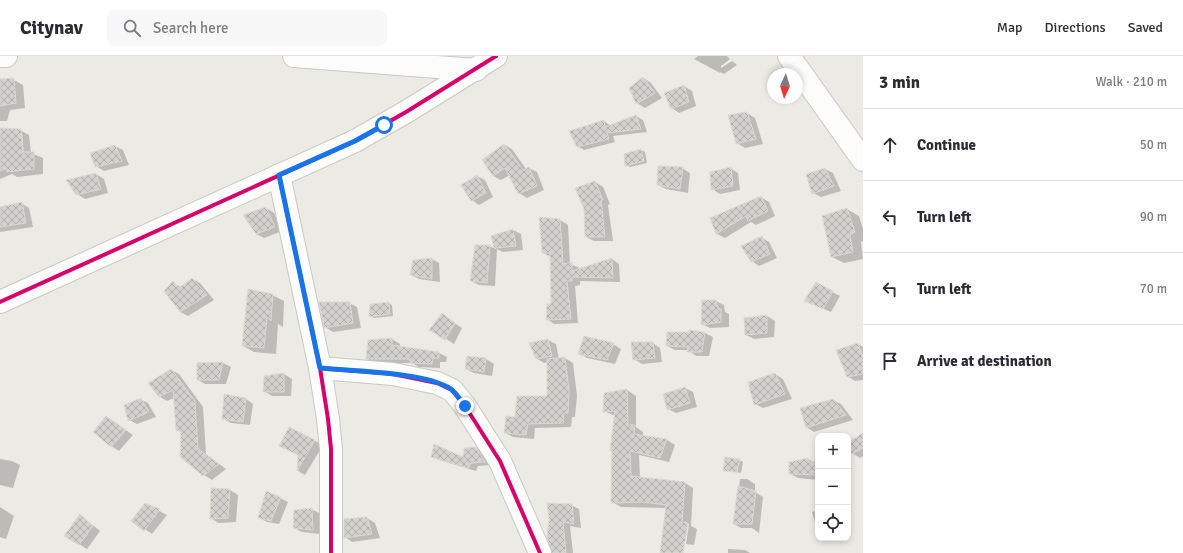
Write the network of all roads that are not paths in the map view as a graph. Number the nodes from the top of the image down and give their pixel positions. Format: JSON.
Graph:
{"nodes":[{"id":1,"x":0,"y":56,"type":"edge"},
{"id":2,"x":6,"y":56,"type":"edge"},
{"id":3,"x":294,"y":56,"type":"edge"},
{"id":4,"x":496,"y":56,"type":"edge"},
{"id":5,"x":789,"y":56,"type":"edge"},
{"id":6,"x":476,"y":70,"type":"junction"},
{"id":7,"x":863,"y":160,"type":"edge"},
{"id":8,"x":279,"y":175,"type":"junction"},
{"id":9,"x":0,"y":302,"type":"edge"},
{"id":10,"x":320,"y":368,"type":"junction"},
{"id":11,"x":331,"y":553,"type":"edge"},
{"id":12,"x":540,"y":553,"type":"edge"}],
"edges":[{"from":1,"to":2,"type":"street"},
{"from":3,"to":6,"type":"street"},
{"from":4,"to":6,"type":"street"},
{"from":5,"to":7,"type":"street"},
{"from":6,"to":8,"type":"street"},
{"from":8,"to":9,"type":"street"},
{"from":8,"to":10,"type":"street"},
{"from":10,"to":11,"type":"street"},
{"from":10,"to":12,"type":"street"}]}
